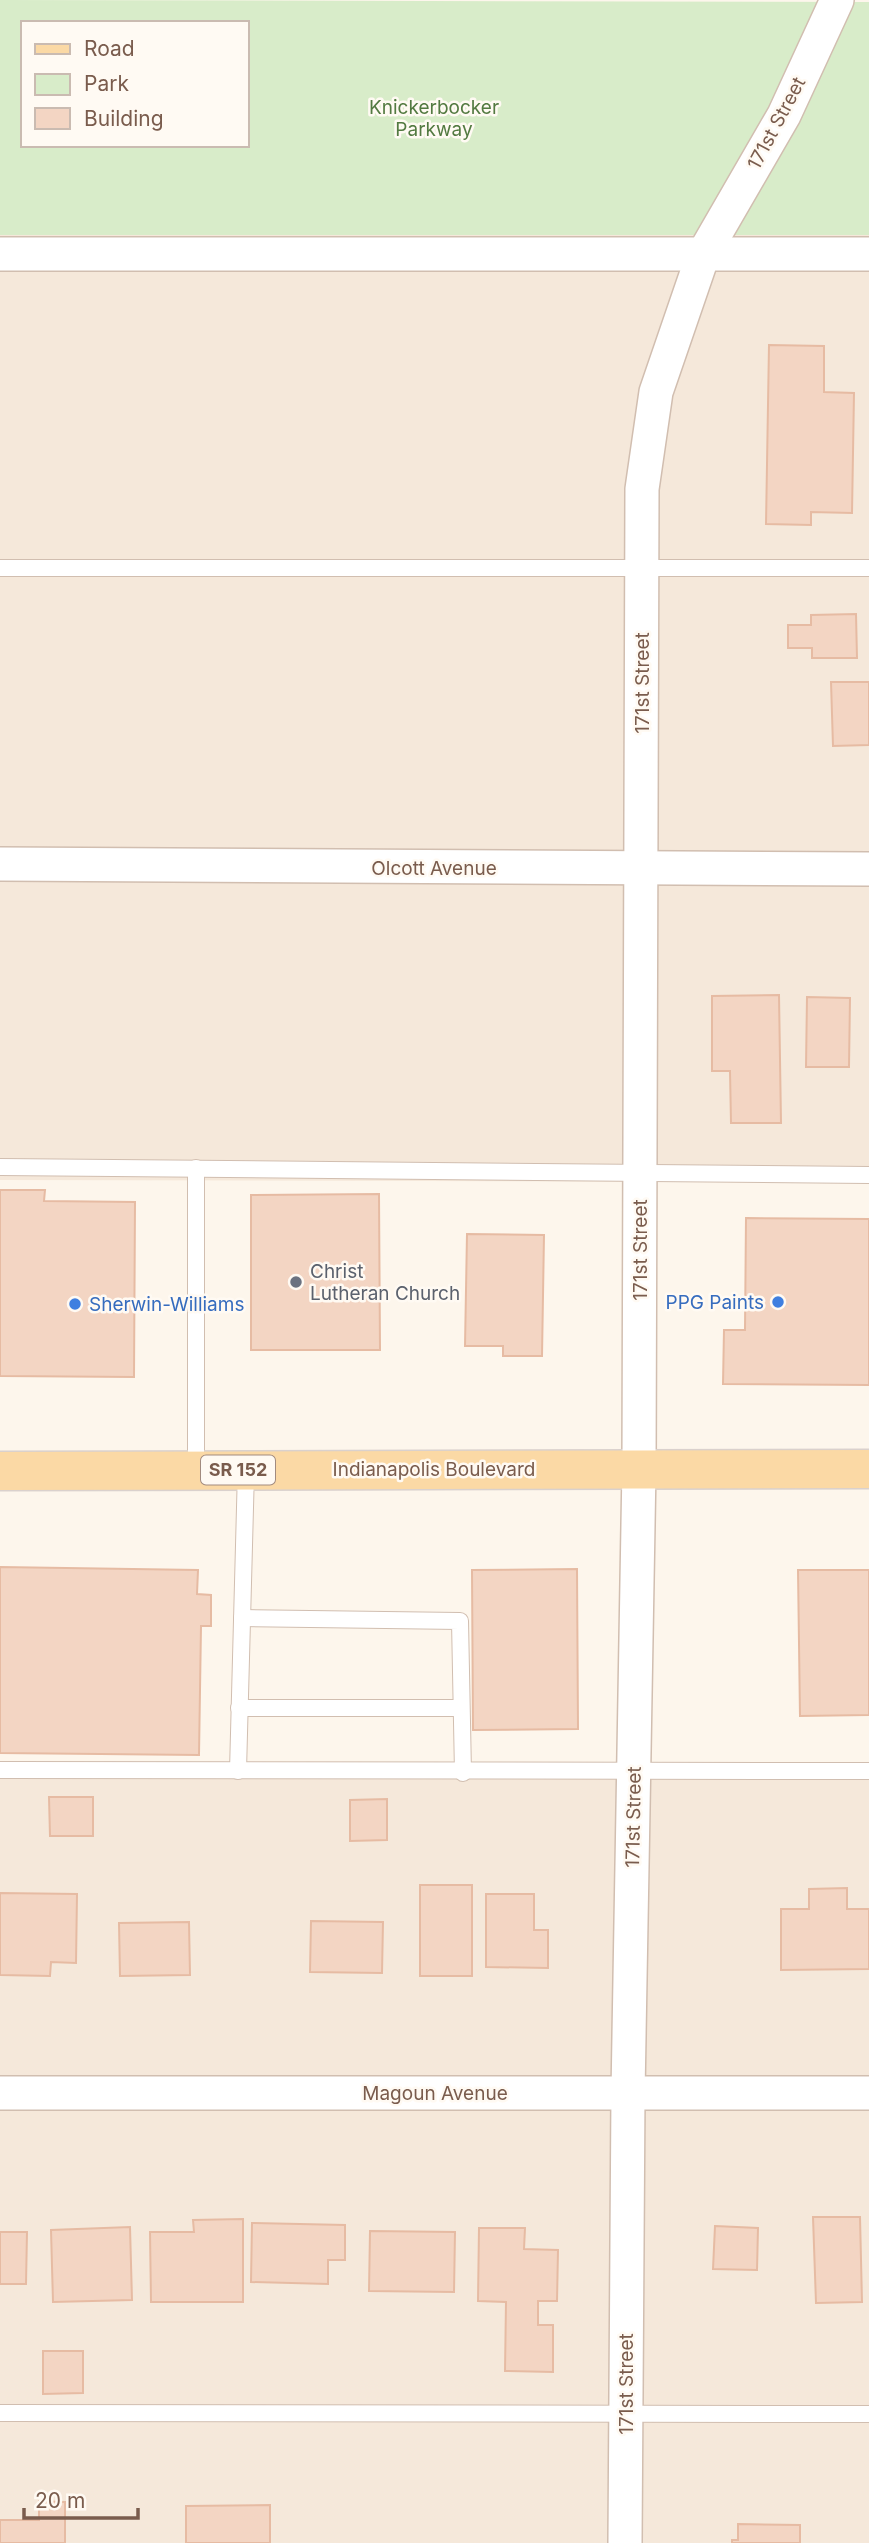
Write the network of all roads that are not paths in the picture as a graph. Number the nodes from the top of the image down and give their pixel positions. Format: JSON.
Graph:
{"nodes":[{"id":1,"x":838,"y":0,"type":"edge"},
{"id":2,"x":0,"y":254,"type":"edge"},
{"id":3,"x":869,"y":254,"type":"edge"},
{"id":4,"x":703,"y":255,"type":"junction"},
{"id":5,"x":0,"y":568,"type":"edge"},
{"id":6,"x":869,"y":568,"type":"edge"},
{"id":7,"x":642,"y":569,"type":"junction"},
{"id":8,"x":0,"y":864,"type":"edge"},
{"id":9,"x":642,"y":869,"type":"junction"},
{"id":10,"x":869,"y":869,"type":"edge"},
{"id":11,"x":0,"y":1167,"type":"edge"},
{"id":12,"x":196,"y":1168,"type":"junction"},
{"id":13,"x":640,"y":1175,"type":"junction"},
{"id":14,"x":869,"y":1175,"type":"edge"},
{"id":15,"x":639,"y":1468,"type":"junction"},
{"id":16,"x":869,"y":1469,"type":"edge"},
{"id":17,"x":196,"y":1470,"type":"junction"},
{"id":18,"x":246,"y":1470,"type":"junction"},
{"id":19,"x":0,"y":1471,"type":"edge"},
{"id":20,"x":242,"y":1618,"type":"junction"},
{"id":21,"x":239,"y":1708,"type":"junction"},
{"id":22,"x":461,"y":1708,"type":"junction"},
{"id":23,"x":0,"y":1770,"type":"edge"},
{"id":24,"x":238,"y":1771,"type":"junction"},
{"id":25,"x":634,"y":1771,"type":"junction"},
{"id":26,"x":869,"y":1771,"type":"edge"},
{"id":27,"x":463,"y":1773,"type":"junction"},
{"id":28,"x":0,"y":2093,"type":"edge"},
{"id":29,"x":628,"y":2093,"type":"junction"},
{"id":30,"x":869,"y":2093,"type":"edge"},
{"id":31,"x":0,"y":2413,"type":"edge"},
{"id":32,"x":626,"y":2413,"type":"junction"},
{"id":33,"x":869,"y":2414,"type":"edge"},
{"id":34,"x":625,"y":2543,"type":"edge"}],
"edges":[{"from":1,"to":4,"type":"street","name":"171st Street"},
{"from":2,"to":4,"type":"street"},
{"from":3,"to":4,"type":"street"},
{"from":4,"to":7,"type":"street","name":"171st Street"},
{"from":5,"to":7,"type":"lane"},
{"from":6,"to":7,"type":"lane"},
{"from":7,"to":9,"type":"street","name":"171st Street"},
{"from":8,"to":9,"type":"street","name":"Olcott Avenue"},
{"from":9,"to":10,"type":"street","name":"Olcott Avenue"},
{"from":9,"to":13,"type":"street","name":"171st Street"},
{"from":11,"to":12,"type":"lane"},
{"from":12,"to":13,"type":"lane"},
{"from":12,"to":17,"type":"lane"},
{"from":13,"to":14,"type":"lane"},
{"from":13,"to":15,"type":"street","name":"171st Street"},
{"from":15,"to":16,"type":"main road","name":"Indianapolis Boulevard","number":"SR 152"},
{"from":15,"to":18,"type":"main road","name":"Indianapolis Boulevard","number":"SR 152"},
{"from":15,"to":25,"type":"street","name":"171st Street"},
{"from":17,"to":18,"type":"main road","name":"Indianapolis Boulevard","number":"SR 152"},
{"from":17,"to":19,"type":"main road","name":"Indianapolis Boulevard","number":"SR 152"},
{"from":18,"to":20,"type":"lane"},
{"from":20,"to":21,"type":"lane"},
{"from":20,"to":22,"type":"lane"},
{"from":21,"to":22,"type":"lane"},
{"from":21,"to":24,"type":"lane"},
{"from":22,"to":27,"type":"lane"},
{"from":23,"to":24,"type":"lane"},
{"from":24,"to":27,"type":"lane"},
{"from":25,"to":26,"type":"lane"},
{"from":25,"to":27,"type":"lane"},
{"from":25,"to":29,"type":"street","name":"171st Street"},
{"from":28,"to":29,"type":"street","name":"Magoun Avenue"},
{"from":29,"to":30,"type":"street","name":"Magoun Avenue"},
{"from":29,"to":32,"type":"street","name":"171st Street"},
{"from":31,"to":32,"type":"lane"},
{"from":32,"to":33,"type":"lane"},
{"from":32,"to":34,"type":"street","name":"171st Street"}]}
